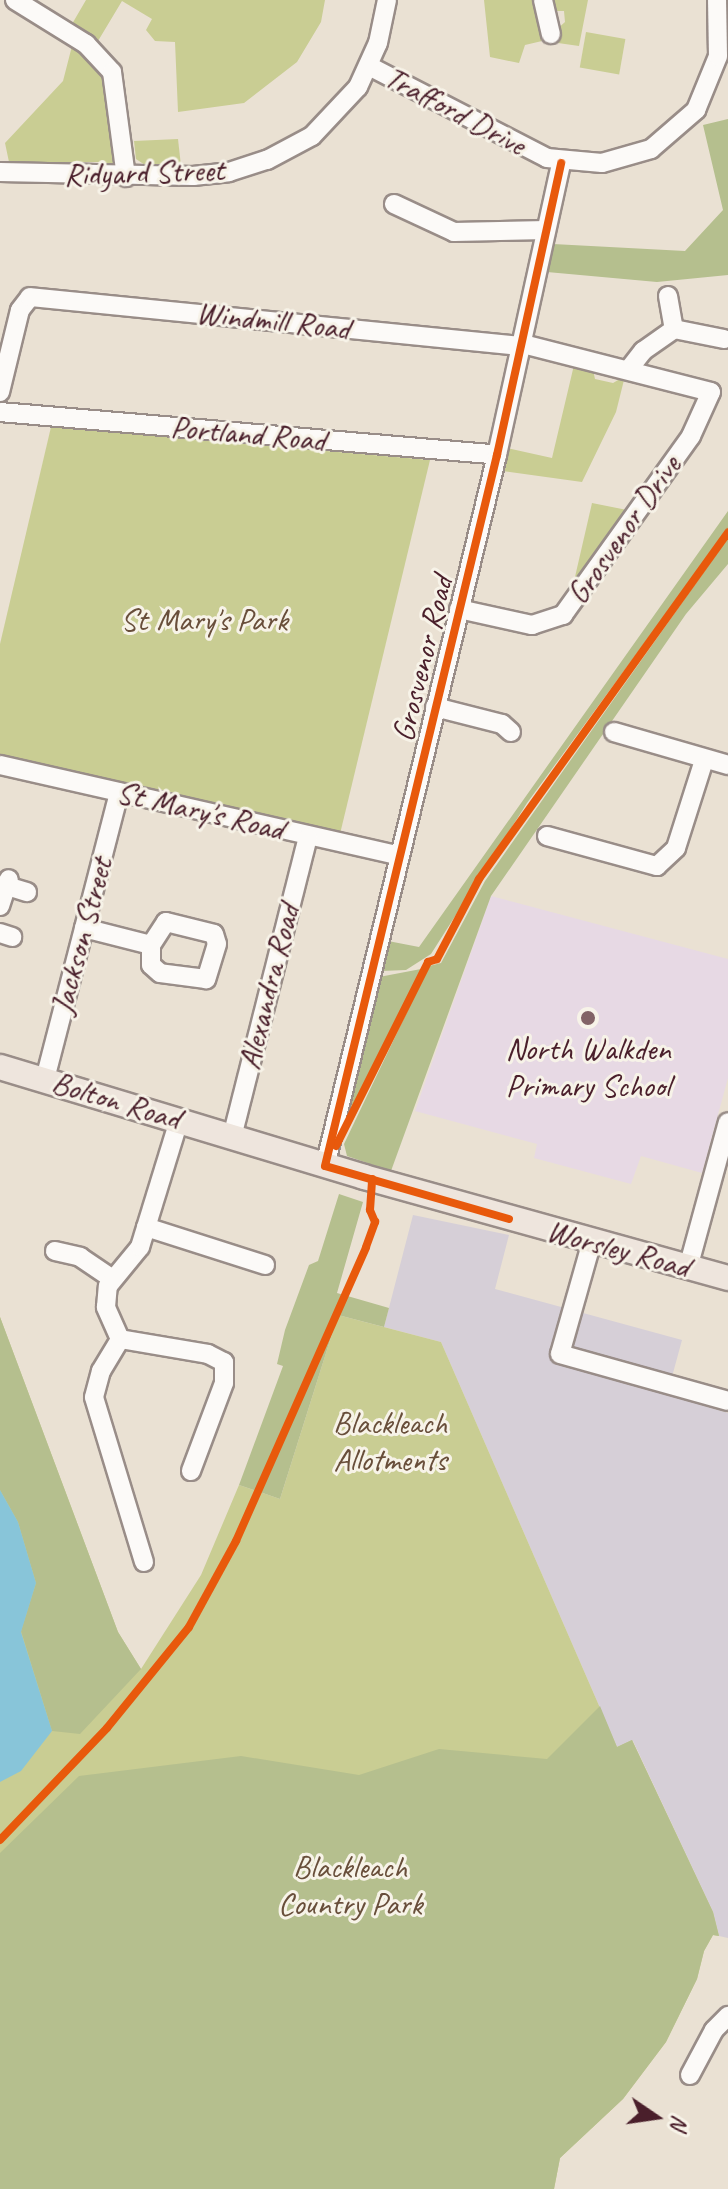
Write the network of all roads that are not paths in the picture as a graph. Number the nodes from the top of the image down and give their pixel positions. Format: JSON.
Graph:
{"nodes":[{"id":1,"x":15,"y":0,"type":"edge"},
{"id":2,"x":387,"y":0,"type":"edge"},
{"id":3,"x":717,"y":0,"type":"edge"},
{"id":4,"x":369,"y":66,"type":"junction"},
{"id":5,"x":561,"y":163,"type":"junction"},
{"id":6,"x":0,"y":172,"type":"edge"},
{"id":7,"x":126,"y":177,"type":"junction"},
{"id":8,"x":394,"y":204,"type":"dead end"},
{"id":9,"x":546,"y":230,"type":"junction"},
{"id":10,"x":668,"y":296,"type":"dead end"},
{"id":11,"x":674,"y":329,"type":"junction"},
{"id":12,"x":724,"y":340,"type":"edge"},
{"id":13,"x":522,"y":345,"type":"junction"},
{"id":14,"x":629,"y":369,"type":"junction"},
{"id":15,"x":0,"y":392,"type":"edge"},
{"id":16,"x":711,"y":392,"type":"joint"},
{"id":17,"x":0,"y":412,"type":"edge"},
{"id":18,"x":497,"y":455,"type":"junction"},
{"id":19,"x":459,"y":609,"type":"junction"},
{"id":20,"x":435,"y":707,"type":"junction"},
{"id":21,"x":622,"y":730,"type":"dead end"},
{"id":22,"x":511,"y":732,"type":"dead end"},
{"id":23,"x":704,"y":760,"type":"junction"},
{"id":24,"x":0,"y":765,"type":"edge"},
{"id":25,"x":728,"y":765,"type":"edge"},
{"id":26,"x":119,"y":792,"type":"junction"},
{"id":27,"x":555,"y":835,"type":"dead end"},
{"id":28,"x":308,"y":837,"type":"junction"},
{"id":29,"x":400,"y":856,"type":"junction"},
{"id":30,"x":27,"y":892,"type":"dead end"},
{"id":31,"x":0,"y":906,"type":"edge"},
{"id":32,"x":84,"y":928,"type":"junction"},
{"id":33,"x":151,"y":945,"type":"dead end"},
{"id":34,"x":0,"y":1067,"type":"edge"},
{"id":35,"x":45,"y":1079,"type":"junction"},
{"id":36,"x":179,"y":1120,"type":"junction"},
{"id":37,"x":728,"y":1125,"type":"edge"},
{"id":38,"x":232,"y":1137,"type":"junction"},
{"id":39,"x":331,"y":1167,"type":"junction"},
{"id":40,"x":146,"y":1227,"type":"junction"},
{"id":41,"x":592,"y":1241,"type":"junction"},
{"id":42,"x":52,"y":1252,"type":"dead end"},
{"id":43,"x":266,"y":1264,"type":"dead end"},
{"id":44,"x":688,"y":1268,"type":"junction"},
{"id":45,"x":111,"y":1278,"type":"junction"},
{"id":46,"x":728,"y":1278,"type":"edge"},
{"id":47,"x":120,"y":1339,"type":"junction"},
{"id":48,"x":728,"y":1401,"type":"edge"},
{"id":49,"x":191,"y":1471,"type":"dead end"},
{"id":50,"x":144,"y":1562,"type":"dead end"},
{"id":51,"x":728,"y":2016,"type":"edge"},
{"id":52,"x":690,"y":2075,"type":"dead end"}],
"edges":[{"from":1,"to":7,"type":"street"},
{"from":2,"to":4,"type":"street","name":"Ridyard Street"},
{"from":3,"to":5,"type":"street","name":"Trafford Drive"},
{"from":4,"to":5,"type":"street","name":"Trafford Drive"},
{"from":4,"to":7,"type":"street","name":"Ridyard Street"},
{"from":5,"to":9,"type":"street","name":"Grosvenor Road"},
{"from":6,"to":7,"type":"street","name":"Ridyard Street"},
{"from":8,"to":9,"type":"street"},
{"from":9,"to":13,"type":"street","name":"Grosvenor Road"},
{"from":10,"to":11,"type":"street"},
{"from":11,"to":12,"type":"street"},
{"from":11,"to":14,"type":"street"},
{"from":13,"to":14,"type":"street","name":"Windmill Road"},
{"from":13,"to":15,"type":"street","name":"Windmill Road"},
{"from":13,"to":18,"type":"street","name":"Grosvenor Road"},
{"from":14,"to":16,"type":"street","name":"Windmill Road"},
{"from":16,"to":19,"type":"street","name":"Grosvenor Drive"},
{"from":17,"to":18,"type":"street","name":"Portland Road"},
{"from":18,"to":19,"type":"street","name":"Grosvenor Road"},
{"from":19,"to":20,"type":"street","name":"Grosvenor Road"},
{"from":20,"to":22,"type":"street"},
{"from":20,"to":29,"type":"street","name":"Grosvenor Road"},
{"from":21,"to":23,"type":"street"},
{"from":23,"to":25,"type":"street"},
{"from":23,"to":27,"type":"street"},
{"from":24,"to":26,"type":"street","name":"St Mary's Road"},
{"from":26,"to":28,"type":"street","name":"St Mary's Road"},
{"from":26,"to":32,"type":"street","name":"Jackson Street"},
{"from":28,"to":29,"type":"street","name":"St Mary's Road"},
{"from":28,"to":38,"type":"street","name":"Alexandra Road"},
{"from":29,"to":39,"type":"street","name":"Grosvenor Road"},
{"from":30,"to":31,"type":"street"},
{"from":32,"to":33,"type":"street"},
{"from":32,"to":35,"type":"street","name":"Jackson Street"},
{"from":34,"to":35,"type":"main road","name":"Bolton Road"},
{"from":35,"to":36,"type":"main road","name":"Bolton Road"},
{"from":36,"to":38,"type":"main road","name":"Bolton Road"},
{"from":36,"to":40,"type":"street"},
{"from":37,"to":44,"type":"street"},
{"from":38,"to":39,"type":"main road","name":"Worsley Road"},
{"from":39,"to":41,"type":"main road","name":"Worsley Road"},
{"from":40,"to":43,"type":"street"},
{"from":40,"to":45,"type":"street"},
{"from":41,"to":44,"type":"main road","name":"Worsley Road"},
{"from":41,"to":48,"type":"street"},
{"from":42,"to":45,"type":"street"},
{"from":44,"to":46,"type":"main road","name":"Worsley Road"},
{"from":45,"to":47,"type":"street"},
{"from":47,"to":49,"type":"street"},
{"from":47,"to":50,"type":"street"},
{"from":51,"to":52,"type":"street"}]}
